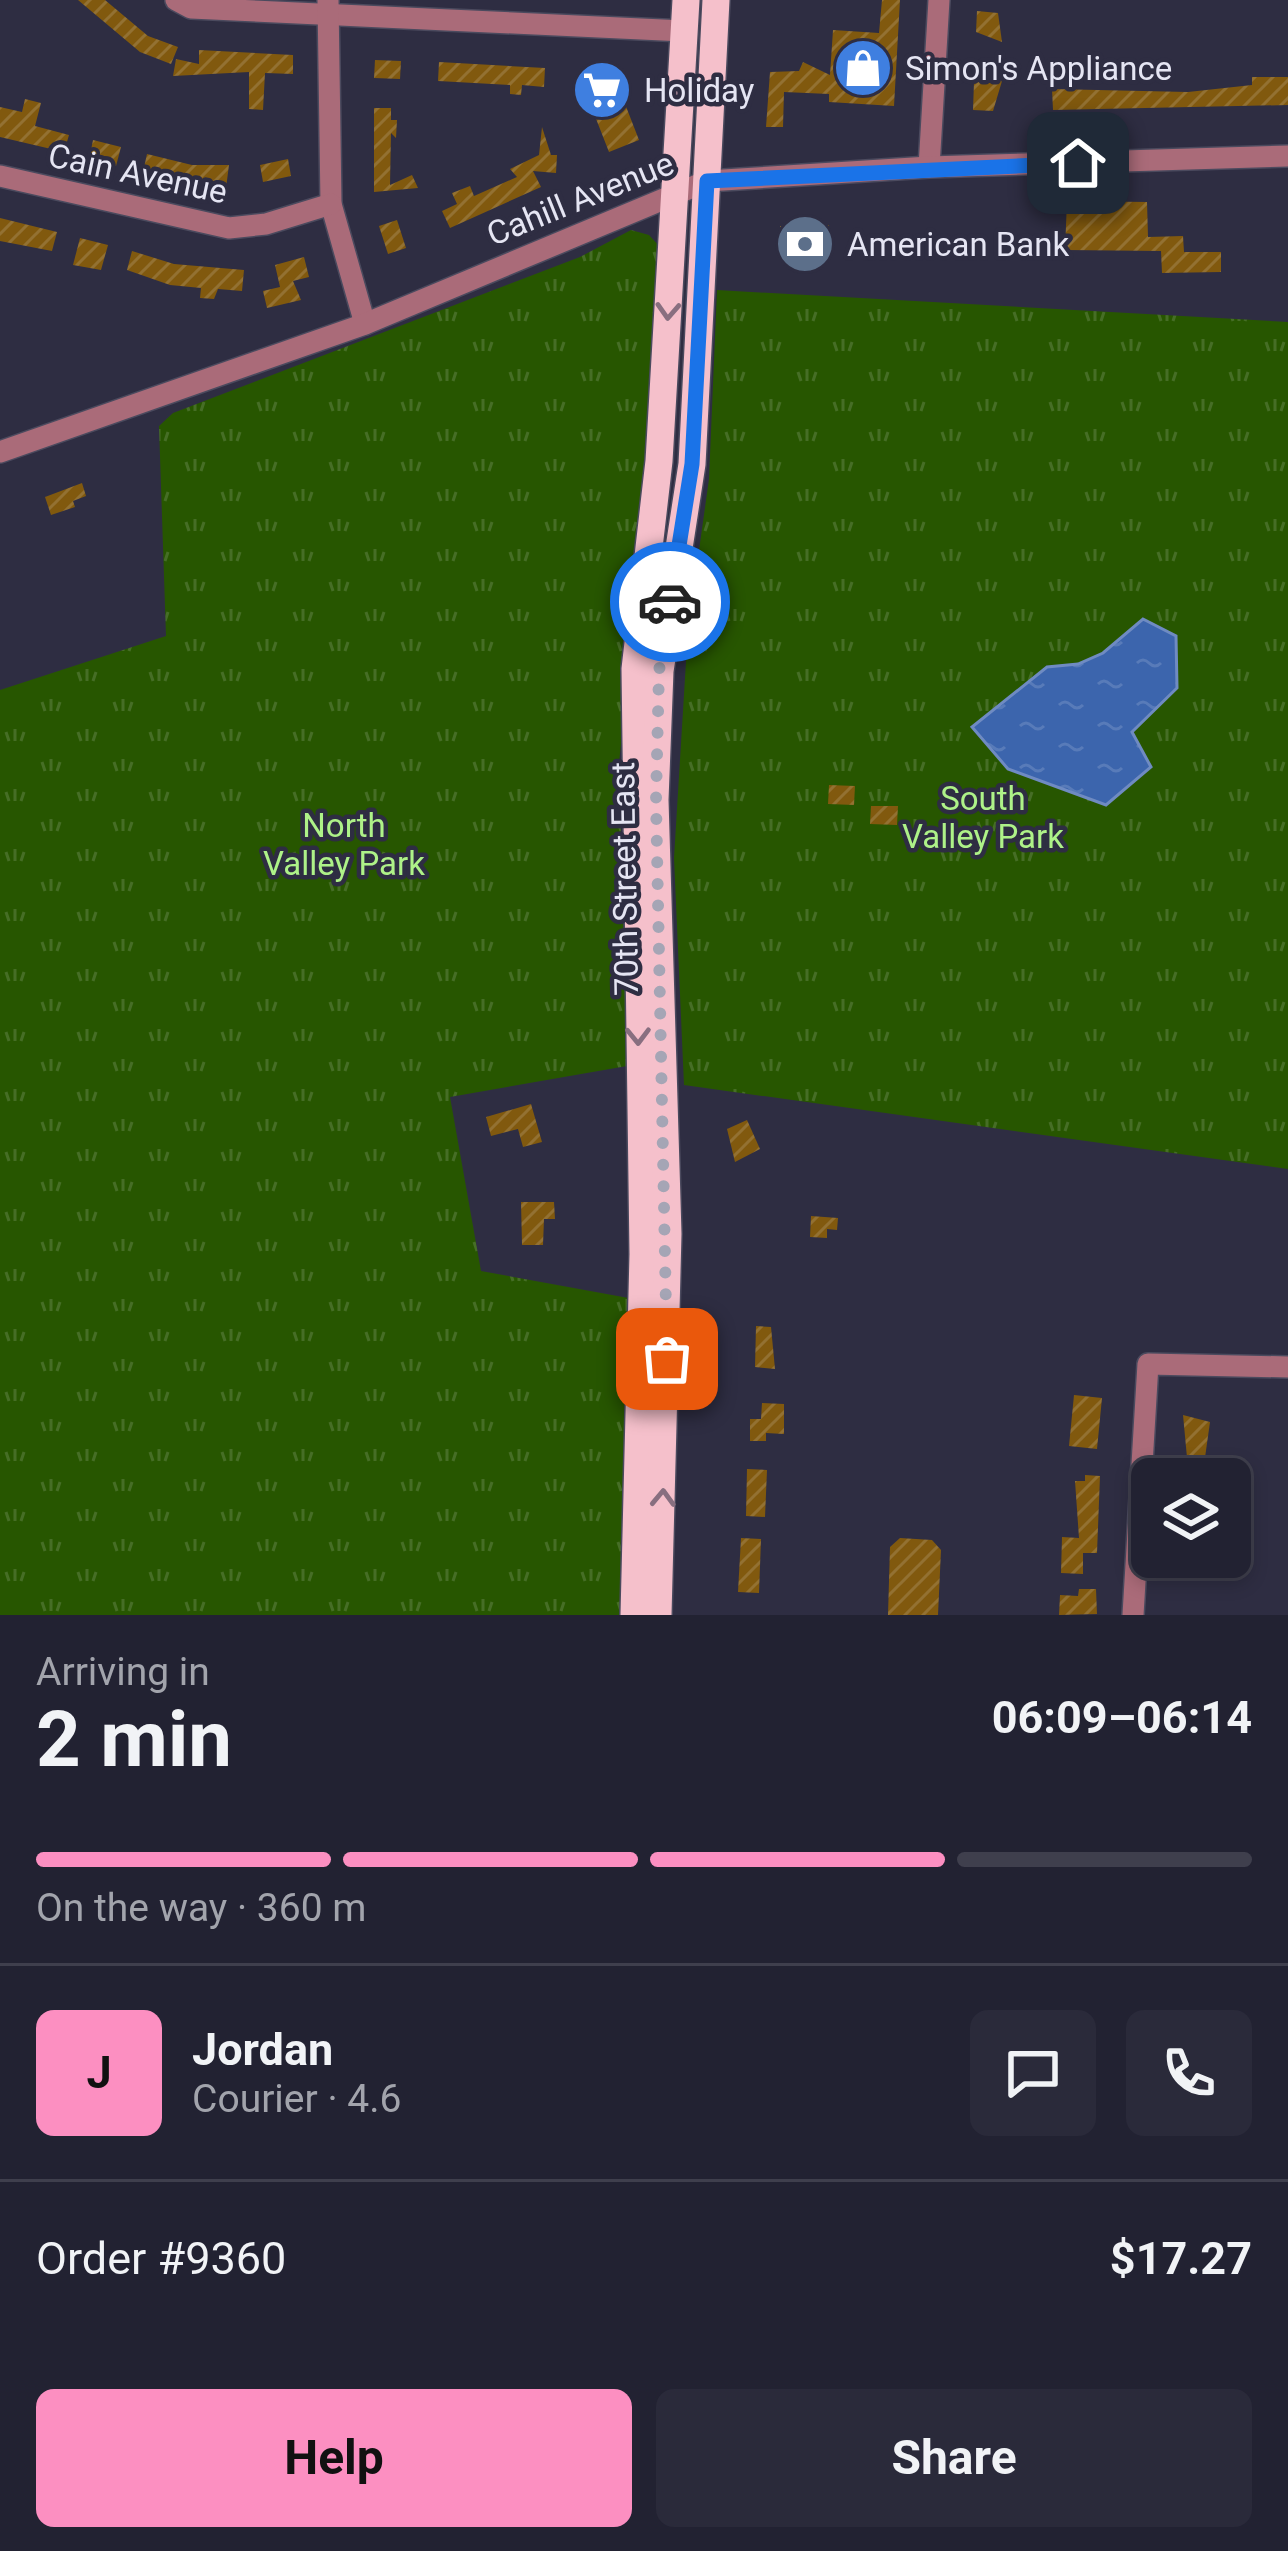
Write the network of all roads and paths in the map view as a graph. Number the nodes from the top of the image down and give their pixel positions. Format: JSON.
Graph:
{"nodes":[{"id":1,"x":176,"y":0,"type":"edge"},
{"id":2,"x":686,"y":0,"type":"edge"},
{"id":3,"x":716,"y":0,"type":"edge"},
{"id":4,"x":939,"y":0,"type":"edge"},
{"id":5,"x":330,"y":9,"type":"edge"},
{"id":6,"x":684,"y":31,"type":"junction"},
{"id":7,"x":1288,"y":156,"type":"edge"},
{"id":8,"x":929,"y":167,"type":"junction"},
{"id":9,"x":0,"y":176,"type":"edge"},
{"id":10,"x":707,"y":181,"type":"junction"},
{"id":11,"x":675,"y":195,"type":"junction"},
{"id":12,"x":331,"y":204,"type":"junction"},
{"id":13,"x":365,"y":324,"type":"junction"},
{"id":14,"x":0,"y":452,"type":"edge"},
{"id":15,"x":1288,"y":1367,"type":"edge"},
{"id":16,"x":634,"y":1615,"type":"edge"},
{"id":17,"x":658,"y":1615,"type":"edge"},
{"id":18,"x":1133,"y":1615,"type":"edge"}],
"edges":[{"from":1,"to":5,"type":"street"},
{"from":2,"to":6,"type":"main road","name":"70th Street East"},
{"from":3,"to":10,"type":"main road","name":"70th Street East"},
{"from":4,"to":8,"type":"street"},
{"from":5,"to":6,"type":"street"},
{"from":5,"to":12,"type":"street"},
{"from":6,"to":11,"type":"main road","name":"70th Street East"},
{"from":7,"to":8,"type":"street","name":"Cahill Avenue"},
{"from":8,"to":10,"type":"street","name":"Cahill Avenue"},
{"from":9,"to":12,"type":"street","name":"Cain Avenue"},
{"from":10,"to":11,"type":"street","name":"Cahill Avenue"},
{"from":17,"to":10,"type":"main road","name":"70th Street East","one_way":true},
{"from":11,"to":13,"type":"street","name":"Cahill Avenue"},
{"from":11,"to":16,"type":"main road","name":"70th Street East","one_way":true},
{"from":12,"to":13,"type":"street"},
{"from":13,"to":14,"type":"street","name":"Cahill Avenue"},
{"from":15,"to":18,"type":"street"}]}
